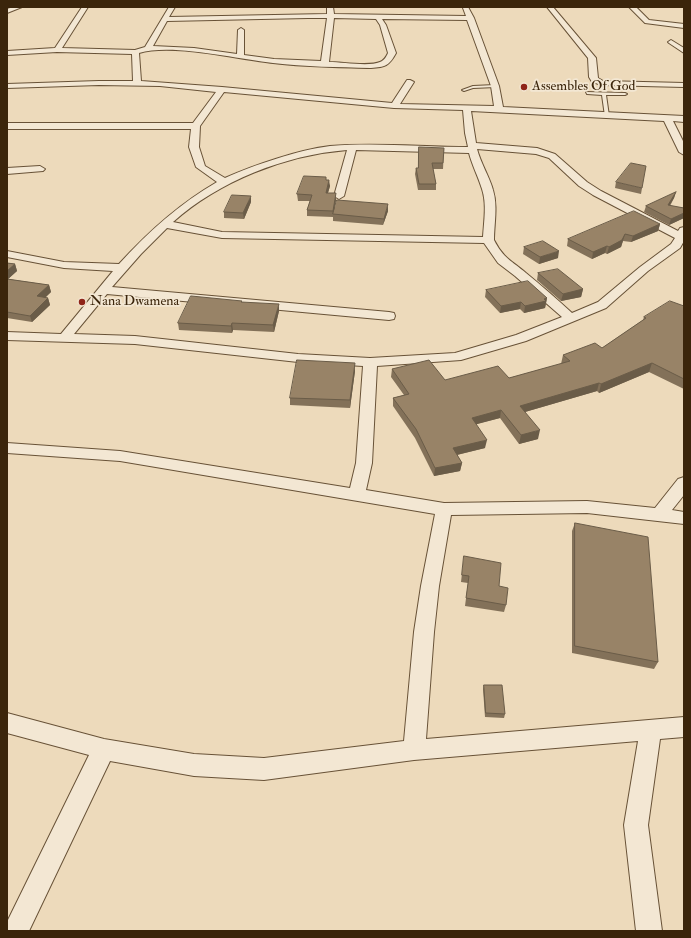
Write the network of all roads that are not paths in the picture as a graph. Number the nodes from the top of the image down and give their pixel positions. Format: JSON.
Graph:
{"nodes":[{"id":1,"x":19,"y":7,"type":"edge"},
{"id":2,"x":85,"y":7,"type":"edge"},
{"id":3,"x":172,"y":7,"type":"edge"},
{"id":4,"x":330,"y":7,"type":"edge"},
{"id":5,"x":466,"y":7,"type":"edge"},
{"id":6,"x":550,"y":7,"type":"edge"},
{"id":7,"x":632,"y":7,"type":"edge"},
{"id":8,"x":7,"y":11,"type":"edge"},
{"id":9,"x":331,"y":16,"type":"junction"},
{"id":10,"x":378,"y":17,"type":"junction"},
{"id":11,"x":470,"y":18,"type":"junction"},
{"id":12,"x":164,"y":19,"type":"junction"},
{"id":13,"x":684,"y":26,"type":"edge"},
{"id":14,"x":241,"y":30,"type":"dead end"},
{"id":15,"x":671,"y":42,"type":"dead end"},
{"id":16,"x":148,"y":48,"type":"junction"},
{"id":17,"x":57,"y":50,"type":"junction"},
{"id":18,"x":684,"y":51,"type":"edge"},
{"id":19,"x":135,"y":52,"type":"junction"},
{"id":20,"x":7,"y":53,"type":"edge"},
{"id":21,"x":240,"y":56,"type":"junction"},
{"id":22,"x":326,"y":62,"type":"junction"},
{"id":23,"x":410,"y":82,"type":"dead end"},
{"id":24,"x":138,"y":83,"type":"junction"},
{"id":25,"x":7,"y":86,"type":"edge"},
{"id":26,"x":496,"y":86,"type":"junction"},
{"id":27,"x":684,"y":86,"type":"edge"},
{"id":28,"x":222,"y":89,"type":"junction"},
{"id":29,"x":464,"y":90,"type":"dead end"},
{"id":30,"x":587,"y":93,"type":"dead end"},
{"id":31,"x":604,"y":94,"type":"junction"},
{"id":32,"x":625,"y":94,"type":"dead end"},
{"id":33,"x":394,"y":106,"type":"junction"},
{"id":34,"x":467,"y":109,"type":"junction"},
{"id":35,"x":499,"y":109,"type":"junction"},
{"id":36,"x":607,"y":116,"type":"junction"},
{"id":37,"x":668,"y":119,"type":"junction"},
{"id":38,"x":684,"y":119,"type":"edge"},
{"id":39,"x":7,"y":126,"type":"edge"},
{"id":40,"x":196,"y":126,"type":"junction"},
{"id":41,"x":352,"y":148,"type":"junction"},
{"id":42,"x":473,"y":148,"type":"junction"},
{"id":43,"x":684,"y":152,"type":"edge"},
{"id":44,"x":40,"y":169,"type":"dead end"},
{"id":45,"x":7,"y":171,"type":"edge"},
{"id":46,"x":224,"y":182,"type":"junction"},
{"id":47,"x":339,"y":196,"type":"dead end"},
{"id":48,"x":164,"y":224,"type":"junction"},
{"id":49,"x":682,"y":233,"type":"edge"},
{"id":50,"x":488,"y":240,"type":"junction"},
{"id":51,"x":7,"y":254,"type":"edge"},
{"id":52,"x":123,"y":268,"type":"junction"},
{"id":53,"x":104,"y":290,"type":"junction"},
{"id":54,"x":390,"y":316,"type":"dead end"},
{"id":55,"x":571,"y":318,"type":"junction"},
{"id":56,"x":7,"y":336,"type":"edge"},
{"id":57,"x":64,"y":338,"type":"junction"},
{"id":58,"x":370,"y":362,"type":"junction"},
{"id":59,"x":7,"y":448,"type":"edge"},
{"id":60,"x":684,"y":483,"type":"edge"},
{"id":61,"x":357,"y":495,"type":"junction"},
{"id":62,"x":444,"y":509,"type":"junction"},
{"id":63,"x":660,"y":514,"type":"junction"},
{"id":64,"x":684,"y":518,"type":"edge"},
{"id":65,"x":7,"y":723,"type":"edge"},
{"id":66,"x":684,"y":727,"type":"edge"},
{"id":67,"x":650,"y":730,"type":"junction"},
{"id":68,"x":104,"y":749,"type":"junction"},
{"id":69,"x":414,"y":750,"type":"junction"},
{"id":70,"x":16,"y":931,"type":"edge"},
{"id":71,"x":649,"y":931,"type":"edge"}],
"edges":[{"from":1,"to":8,"type":"street"},
{"from":2,"to":17,"type":"street"},
{"from":3,"to":12,"type":"street"},
{"from":4,"to":9,"type":"street"},
{"from":5,"to":11,"type":"street"},
{"from":6,"to":27,"type":"street"},
{"from":7,"to":13,"type":"street"},
{"from":9,"to":10,"type":"street"},
{"from":9,"to":12,"type":"street"},
{"from":9,"to":22,"type":"street"},
{"from":10,"to":11,"type":"street"},
{"from":10,"to":22,"type":"street"},
{"from":11,"to":26,"type":"street"},
{"from":12,"to":16,"type":"street"},
{"from":14,"to":21,"type":"street"},
{"from":15,"to":18,"type":"street"},
{"from":16,"to":19,"type":"street"},
{"from":16,"to":21,"type":"street"},
{"from":17,"to":19,"type":"street"},
{"from":17,"to":20,"type":"street"},
{"from":19,"to":24,"type":"street"},
{"from":21,"to":22,"type":"street"},
{"from":23,"to":33,"type":"street"},
{"from":24,"to":25,"type":"street"},
{"from":24,"to":28,"type":"street"},
{"from":26,"to":29,"type":"lane"},
{"from":26,"to":35,"type":"street"},
{"from":28,"to":33,"type":"street"},
{"from":28,"to":40,"type":"street"},
{"from":30,"to":31,"type":"lane"},
{"from":31,"to":32,"type":"lane"},
{"from":31,"to":36,"type":"lane"},
{"from":33,"to":34,"type":"street"},
{"from":34,"to":35,"type":"street"},
{"from":34,"to":42,"type":"street"},
{"from":35,"to":36,"type":"street"},
{"from":36,"to":37,"type":"street"},
{"from":37,"to":38,"type":"street"},
{"from":37,"to":43,"type":"street"},
{"from":39,"to":40,"type":"street"},
{"from":40,"to":46,"type":"street"},
{"from":41,"to":42,"type":"street"},
{"from":41,"to":46,"type":"street"},
{"from":41,"to":47,"type":"street"},
{"from":42,"to":49,"type":"street"},
{"from":42,"to":50,"type":"street"},
{"from":44,"to":45,"type":"street"},
{"from":46,"to":48,"type":"street"},
{"from":48,"to":50,"type":"street"},
{"from":48,"to":52,"type":"street"},
{"from":49,"to":55,"type":"street"},
{"from":50,"to":55,"type":"street"},
{"from":51,"to":52,"type":"street"},
{"from":52,"to":53,"type":"street"},
{"from":53,"to":54,"type":"street"},
{"from":53,"to":57,"type":"street"},
{"from":55,"to":58,"type":"street"},
{"from":56,"to":57,"type":"street"},
{"from":57,"to":58,"type":"street"},
{"from":58,"to":61,"type":"street"},
{"from":59,"to":61,"type":"street"},
{"from":60,"to":63,"type":"street"},
{"from":61,"to":62,"type":"street"},
{"from":62,"to":63,"type":"street"},
{"from":62,"to":69,"type":"street"},
{"from":63,"to":64,"type":"street"},
{"from":65,"to":68,"type":"street"},
{"from":66,"to":67,"type":"street"},
{"from":67,"to":69,"type":"street"},
{"from":67,"to":71,"type":"street"},
{"from":68,"to":69,"type":"street"},
{"from":68,"to":70,"type":"street"}]}
